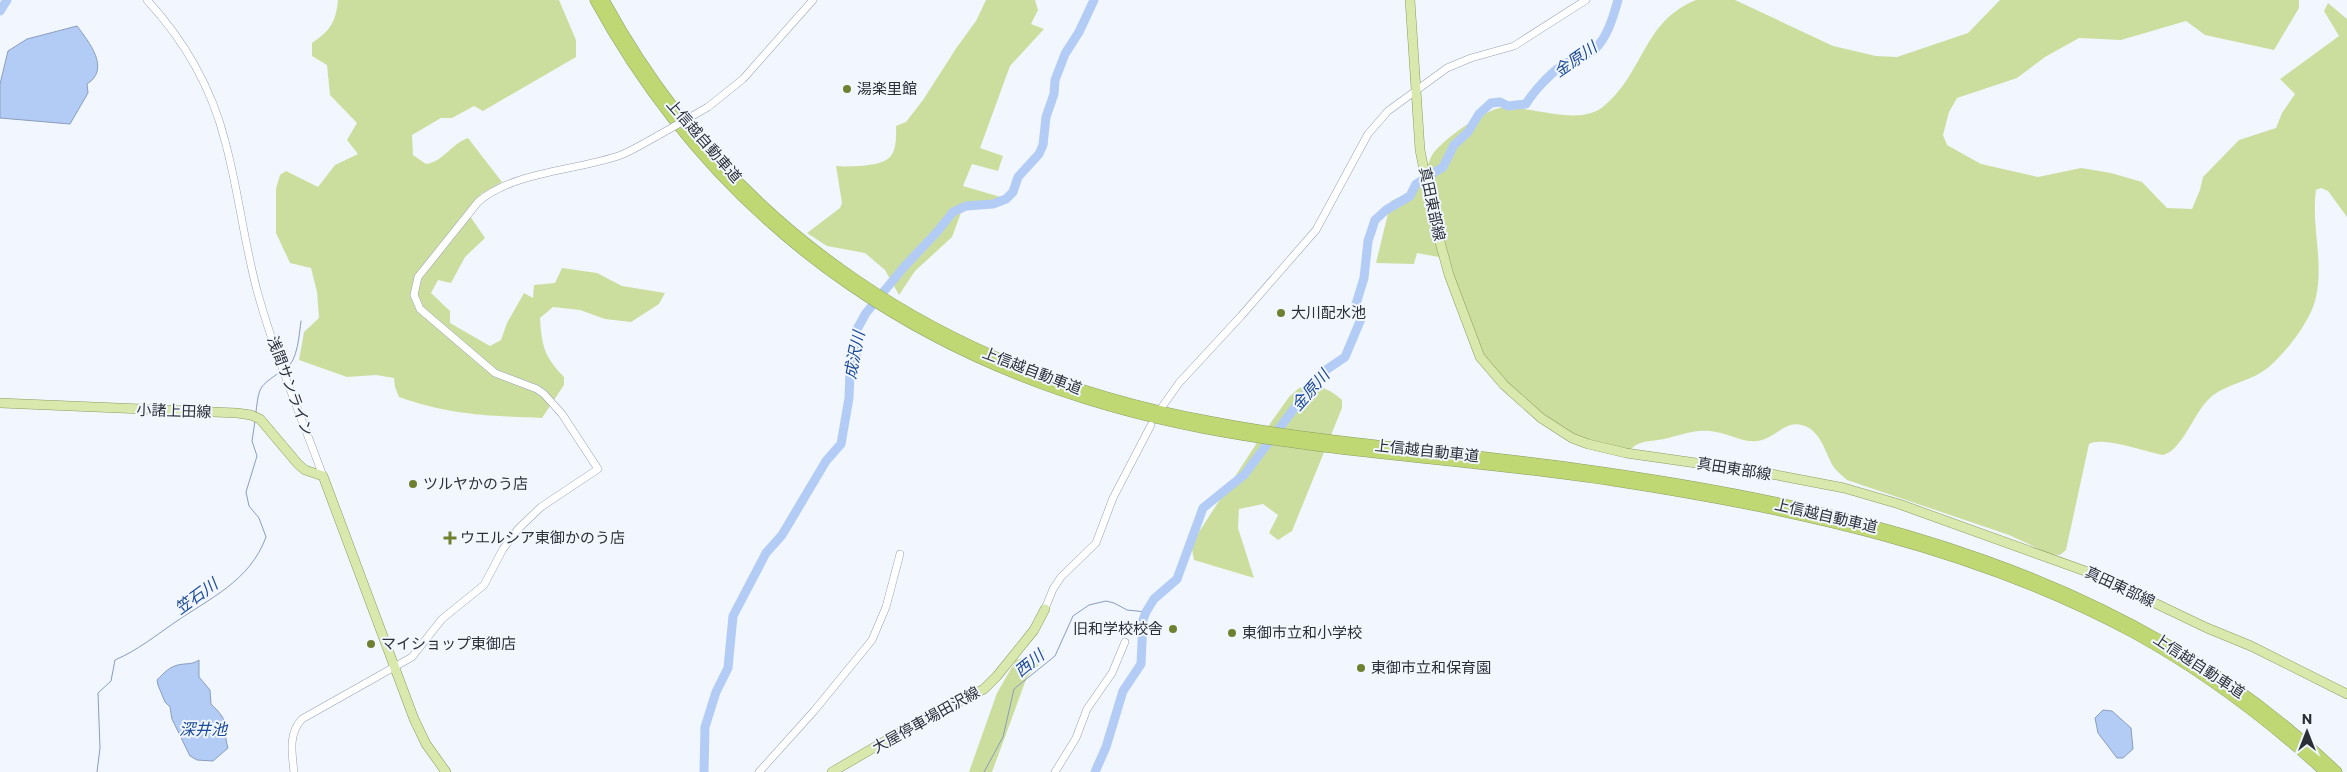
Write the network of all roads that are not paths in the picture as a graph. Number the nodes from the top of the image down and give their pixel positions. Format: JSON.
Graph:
{"nodes":[{"id":1,"x":147,"y":0,"type":"edge"},
{"id":2,"x":595,"y":0,"type":"edge"},
{"id":3,"x":604,"y":0,"type":"edge"},
{"id":4,"x":813,"y":0,"type":"edge"},
{"id":5,"x":1410,"y":0,"type":"edge"},
{"id":6,"x":1586,"y":0,"type":"edge"},
{"id":7,"x":1416,"y":91,"type":"junction"},
{"id":8,"x":871,"y":296,"type":"junction"},
{"id":9,"x":0,"y":403,"type":"edge"},
{"id":10,"x":1162,"y":407,"type":"dead end"},
{"id":11,"x":1151,"y":426,"type":"dead end"},
{"id":12,"x":1289,"y":439,"type":"junction"},
{"id":13,"x":323,"y":476,"type":"junction"},
{"id":14,"x":900,"y":554,"type":"dead end"},
{"id":15,"x":1045,"y":609,"type":"joint"},
{"id":16,"x":1125,"y":642,"type":"dead end"},
{"id":17,"x":395,"y":668,"type":"junction"},
{"id":18,"x":2347,"y":694,"type":"edge"},
{"id":19,"x":294,"y":772,"type":"edge"},
{"id":20,"x":446,"y":772,"type":"edge"},
{"id":21,"x":759,"y":772,"type":"edge"},
{"id":22,"x":832,"y":772,"type":"edge"},
{"id":23,"x":1055,"y":772,"type":"edge"},
{"id":24,"x":2325,"y":772,"type":"edge"},
{"id":25,"x":2337,"y":772,"type":"edge"}],
"edges":[{"from":1,"to":13,"type":"street","name":"浅間サンライン"},
{"from":2,"to":8,"type":"highway","name":"上信越自動車道"},
{"from":3,"to":8,"type":"highway","name":"上信越自動車道"},
{"from":4,"to":17,"type":"street","bridge":true},
{"from":5,"to":7,"type":"main road","name":"真田東部線"},
{"from":6,"to":7,"type":"street"},
{"from":7,"to":10,"type":"street"},
{"from":7,"to":18,"type":"main road","name":"真田東部線"},
{"from":8,"to":12,"type":"highway","name":"上信越自動車道"},
{"from":9,"to":13,"type":"main road","name":"小諸上田線"},
{"from":11,"to":15,"type":"street"},
{"from":12,"to":24,"type":"highway","name":"上信越自動車道"},
{"from":12,"to":25,"type":"highway","name":"上信越自動車道"},
{"from":13,"to":17,"type":"main road","name":"浅間サンライン"},
{"from":14,"to":21,"type":"street"},
{"from":15,"to":22,"type":"main road","name":"大屋停車場田沢線"},
{"from":16,"to":23,"type":"street"},
{"from":17,"to":19,"type":"street"},
{"from":17,"to":20,"type":"main road","name":"浅間サンライン"}]}
